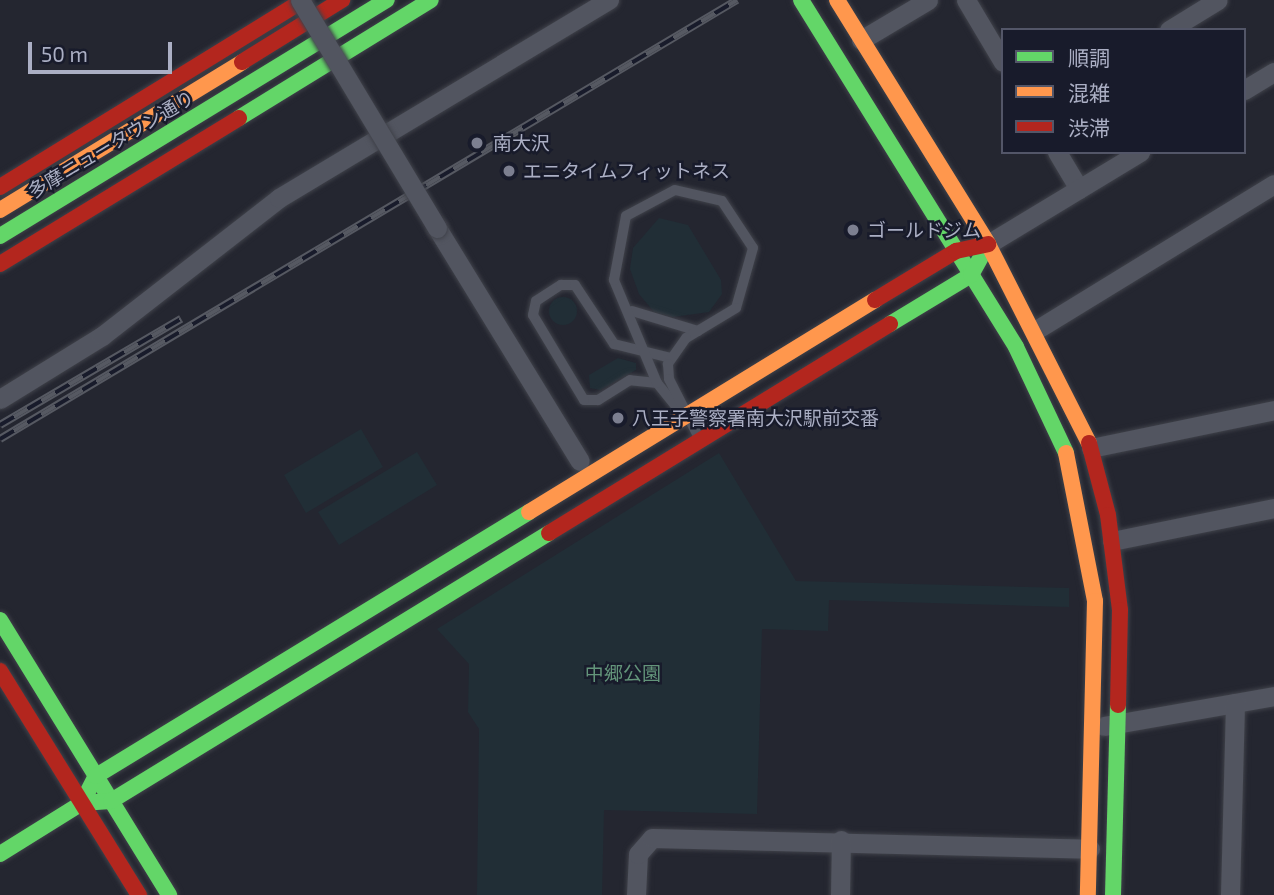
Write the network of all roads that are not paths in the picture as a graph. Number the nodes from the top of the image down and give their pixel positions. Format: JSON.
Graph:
{"nodes":[{"id":1,"x":302,"y":0,"type":"edge"},
{"id":2,"x":342,"y":0,"type":"edge"},
{"id":3,"x":387,"y":0,"type":"edge"},
{"id":4,"x":431,"y":0,"type":"edge"},
{"id":5,"x":609,"y":0,"type":"edge"},
{"id":6,"x":837,"y":0,"type":"edge"},
{"id":7,"x":928,"y":0,"type":"edge"},
{"id":8,"x":966,"y":0,"type":"edge"},
{"id":9,"x":1218,"y":0,"type":"edge"},
{"id":10,"x":806,"y":7,"type":"edge"},
{"id":11,"x":1172,"y":28,"type":"edge"},
{"id":12,"x":862,"y":40,"type":"junction"},
{"id":13,"x":1001,"y":59,"type":"edge"},
{"id":14,"x":1274,"y":72,"type":"edge"},
{"id":15,"x":1246,"y":89,"type":"edge"},
{"id":16,"x":1058,"y":154,"type":"edge"},
{"id":17,"x":1137,"y":154,"type":"edge"},
{"id":18,"x":1274,"y":184,"type":"edge"},
{"id":19,"x":0,"y":187,"type":"edge"},
{"id":20,"x":1079,"y":189,"type":"junction"},
{"id":21,"x":0,"y":210,"type":"edge"},
{"id":22,"x":0,"y":236,"type":"edge"},
{"id":23,"x":988,"y":244,"type":"junction"},
{"id":24,"x":956,"y":251,"type":"junction"},
{"id":25,"x":0,"y":264,"type":"edge"},
{"id":26,"x":971,"y":275,"type":"junction"},
{"id":27,"x":632,"y":311,"type":"junction"},
{"id":28,"x":1036,"y":330,"type":"junction"},
{"id":29,"x":698,"y":331,"type":"junction"},
{"id":30,"x":642,"y":348,"type":"junction"},
{"id":31,"x":671,"y":358,"type":"junction"},
{"id":32,"x":657,"y":383,"type":"junction"},
{"id":33,"x":0,"y":399,"type":"edge"},
{"id":34,"x":1274,"y":410,"type":"edge"},
{"id":35,"x":686,"y":418,"type":"junction"},
{"id":36,"x":699,"y":438,"type":"junction"},
{"id":37,"x":1091,"y":448,"type":"junction"},
{"id":38,"x":580,"y":461,"type":"dead end"},
{"id":39,"x":1274,"y":508,"type":"edge"},
{"id":40,"x":1112,"y":541,"type":"junction"},
{"id":41,"x":0,"y":620,"type":"edge"},
{"id":42,"x":0,"y":671,"type":"edge"},
{"id":43,"x":1274,"y":696,"type":"edge"},
{"id":44,"x":1235,"y":703,"type":"junction"},
{"id":45,"x":1118,"y":724,"type":"junction"},
{"id":46,"x":1093,"y":728,"type":"junction"},
{"id":47,"x":96,"y":776,"type":"junction"},
{"id":48,"x":111,"y":801,"type":"junction"},
{"id":49,"x":82,"y":803,"type":"junction"},
{"id":50,"x":841,"y":840,"type":"junction"},
{"id":51,"x":1090,"y":849,"type":"junction"},
{"id":52,"x":0,"y":854,"type":"edge"},
{"id":53,"x":139,"y":895,"type":"edge"},
{"id":54,"x":170,"y":895,"type":"edge"},
{"id":55,"x":636,"y":895,"type":"edge"},
{"id":56,"x":840,"y":895,"type":"edge"},
{"id":57,"x":1088,"y":895,"type":"edge"},
{"id":58,"x":1113,"y":895,"type":"edge"},
{"id":59,"x":1230,"y":895,"type":"edge"}],
"edges":[{"from":1,"to":19,"type":"street"},
{"from":1,"to":38,"type":"street","bridge":true},
{"from":2,"to":21,"type":"street","name":"多摩ニュータウン通り"},
{"from":3,"to":22,"type":"street","name":"多摩ニュータウン通り"},
{"from":4,"to":25,"type":"street"},
{"from":5,"to":33,"type":"street"},
{"from":6,"to":12,"type":"street"},
{"from":7,"to":12,"type":"street"},
{"from":8,"to":13,"type":"street"},
{"from":9,"to":11,"type":"street"},
{"from":10,"to":24,"type":"street"},
{"from":12,"to":23,"type":"street"},
{"from":14,"to":15,"type":"street"},
{"from":16,"to":20,"type":"street"},
{"from":17,"to":20,"type":"street"},
{"from":18,"to":28,"type":"street"},
{"from":20,"to":23,"type":"street"},
{"from":23,"to":24,"type":"street"},
{"from":23,"to":26,"type":"street"},
{"from":23,"to":28,"type":"street"},
{"from":24,"to":26,"type":"street"},
{"from":24,"to":35,"type":"street"},
{"from":26,"to":36,"type":"street"},
{"from":26,"to":46,"type":"street"},
{"from":27,"to":29,"type":"lane"},
{"from":27,"to":29,"type":"lane"},
{"from":27,"to":30,"type":"lane"},
{"from":28,"to":37,"type":"street"},
{"from":29,"to":31,"type":"lane"},
{"from":30,"to":31,"type":"lane"},
{"from":30,"to":32,"type":"lane"},
{"from":30,"to":32,"type":"lane"},
{"from":31,"to":35,"type":"lane"},
{"from":32,"to":35,"type":"lane"},
{"from":34,"to":37,"type":"street"},
{"from":35,"to":36,"type":"lane"},
{"from":35,"to":47,"type":"street"},
{"from":36,"to":48,"type":"street"},
{"from":37,"to":40,"type":"street"},
{"from":39,"to":40,"type":"street"},
{"from":40,"to":45,"type":"street"},
{"from":41,"to":47,"type":"street"},
{"from":42,"to":49,"type":"street"},
{"from":43,"to":44,"type":"street"},
{"from":44,"to":45,"type":"street"},
{"from":44,"to":59,"type":"street"},
{"from":45,"to":46,"type":"street"},
{"from":45,"to":58,"type":"street"},
{"from":46,"to":51,"type":"street"},
{"from":47,"to":48,"type":"street"},
{"from":47,"to":49,"type":"street"},
{"from":48,"to":49,"type":"street"},
{"from":48,"to":54,"type":"street"},
{"from":49,"to":52,"type":"street"},
{"from":49,"to":53,"type":"street"},
{"from":50,"to":51,"type":"street"},
{"from":50,"to":55,"type":"street"},
{"from":50,"to":56,"type":"street"},
{"from":51,"to":57,"type":"street"}]}
